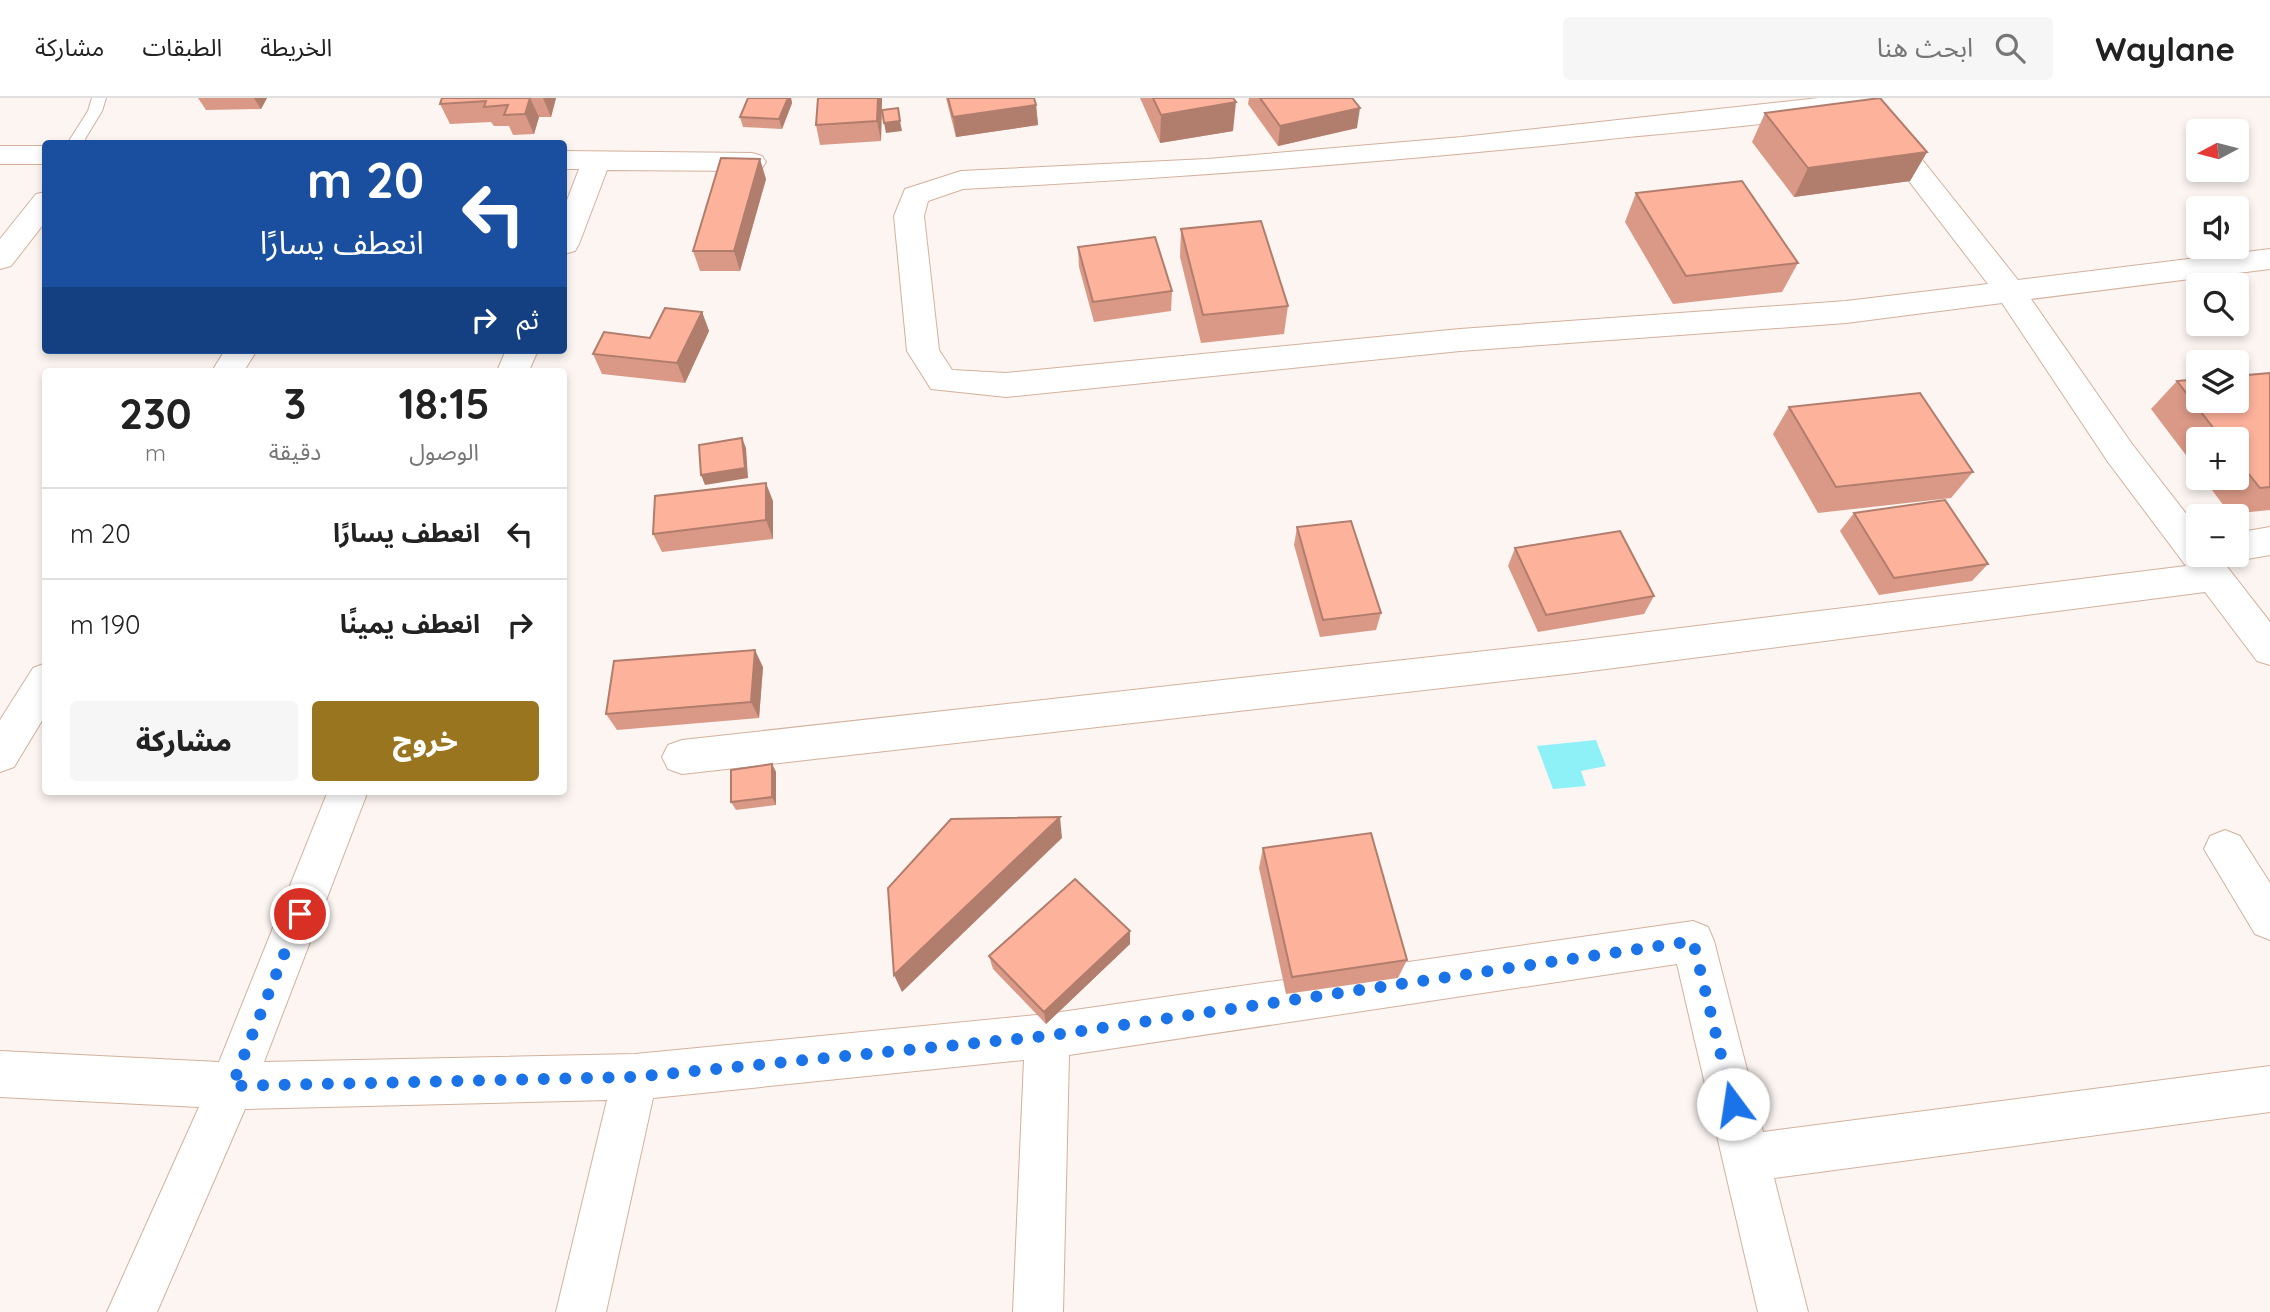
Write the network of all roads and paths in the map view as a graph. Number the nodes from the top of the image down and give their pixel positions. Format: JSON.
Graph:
{"nodes":[{"id":1,"x":99,"y":98,"type":"edge"},
{"id":2,"x":1861,"y":98,"type":"edge"},
{"id":3,"x":77,"y":140,"type":"edge"},
{"id":4,"x":0,"y":155,"type":"edge"},
{"id":5,"x":42,"y":155,"type":"edge"},
{"id":6,"x":567,"y":160,"type":"edge"},
{"id":7,"x":596,"y":161,"type":"junction"},
{"id":8,"x":752,"y":162,"type":"edge"},
{"id":9,"x":42,"y":206,"type":"edge"},
{"id":10,"x":567,"y":236,"type":"edge"},
{"id":11,"x":0,"y":259,"type":"edge"},
{"id":12,"x":2270,"y":259,"type":"edge"},
{"id":13,"x":2008,"y":289,"type":"junction"},
{"id":14,"x":2186,"y":539,"type":"edge"},
{"id":15,"x":2270,"y":541,"type":"edge"},
{"id":16,"x":2249,"y":545,"type":"edge"},
{"id":17,"x":2186,"y":562,"type":"edge"},
{"id":18,"x":2207,"y":567,"type":"edge"},
{"id":19,"x":2270,"y":650,"type":"edge"},
{"id":20,"x":42,"y":686,"type":"edge"},
{"id":21,"x":0,"y":755,"type":"edge"},
{"id":22,"x":682,"y":757,"type":"dead end"},
{"id":23,"x":346,"y":795,"type":"edge"},
{"id":24,"x":2225,"y":849,"type":"dead end"},
{"id":25,"x":2270,"y":920,"type":"edge"},
{"id":26,"x":1047,"y":1036,"type":"junction"},
{"id":27,"x":0,"y":1074,"type":"edge"},
{"id":28,"x":635,"y":1077,"type":"junction"},
{"id":29,"x":232,"y":1086,"type":"junction"},
{"id":30,"x":2270,"y":1089,"type":"edge"},
{"id":31,"x":1746,"y":1158,"type":"junction"},
{"id":32,"x":132,"y":1312,"type":"edge"},
{"id":33,"x":581,"y":1312,"type":"edge"},
{"id":34,"x":1038,"y":1312,"type":"edge"},
{"id":35,"x":1783,"y":1312,"type":"edge"}],
"edges":[{"from":1,"to":3,"type":"lane"},
{"from":2,"to":13,"type":"street"},
{"from":2,"to":13,"type":"street"},
{"from":4,"to":5,"type":"street"},
{"from":6,"to":7,"type":"street"},
{"from":7,"to":8,"type":"street"},
{"from":7,"to":10,"type":"street"},
{"from":9,"to":11,"type":"street"},
{"from":12,"to":13,"type":"street"},
{"from":13,"to":14,"type":"street"},
{"from":15,"to":16,"type":"street"},
{"from":17,"to":22,"type":"street"},
{"from":18,"to":19,"type":"street"},
{"from":20,"to":21,"type":"street"},
{"from":23,"to":29,"type":"street"},
{"from":24,"to":25,"type":"street"},
{"from":26,"to":28,"type":"street"},
{"from":26,"to":31,"type":"street"},
{"from":26,"to":34,"type":"street"},
{"from":27,"to":29,"type":"street"},
{"from":28,"to":29,"type":"street"},
{"from":28,"to":33,"type":"street"},
{"from":29,"to":32,"type":"street"},
{"from":30,"to":31,"type":"street"},
{"from":31,"to":35,"type":"street"}]}
